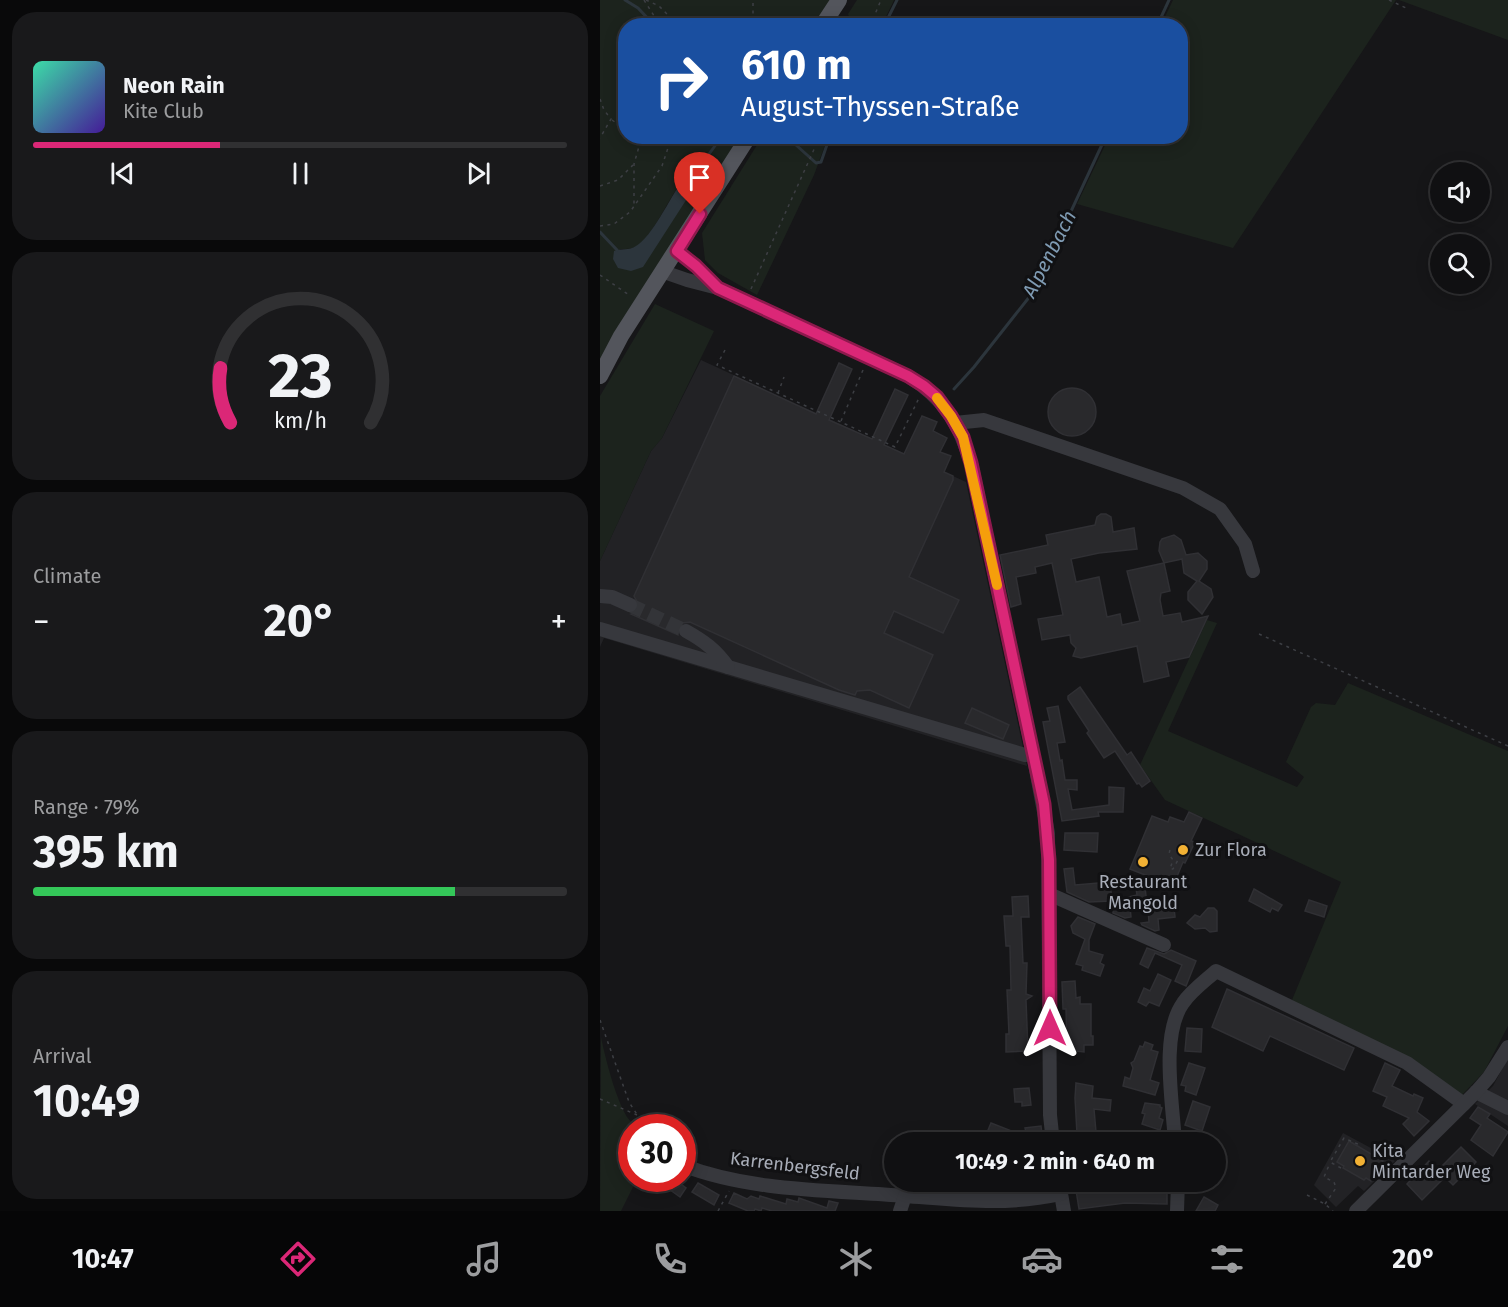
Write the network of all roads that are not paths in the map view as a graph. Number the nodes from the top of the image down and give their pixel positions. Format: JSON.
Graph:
{"nodes":[{"id":1,"x":839,"y":0,"type":"edge"},
{"id":2,"x":827,"y":18,"type":"edge"},
{"id":3,"x":744,"y":144,"type":"edge"},
{"id":4,"x":677,"y":251,"type":"junction"},
{"id":5,"x":664,"y":272,"type":"junction"},
{"id":6,"x":718,"y":288,"type":"junction"},
{"id":7,"x":600,"y":376,"type":"edge"},
{"id":8,"x":955,"y":423,"type":"junction"},
{"id":9,"x":1253,"y":571,"type":"dead end"},
{"id":10,"x":600,"y":596,"type":"edge"},
{"id":11,"x":630,"y":605,"type":"tunnel mouth"},
{"id":12,"x":600,"y":629,"type":"edge"},
{"id":13,"x":686,"y":631,"type":"tunnel mouth"},
{"id":14,"x":728,"y":667,"type":"junction"},
{"id":15,"x":1033,"y":754,"type":"junction"},
{"id":16,"x":1049,"y":894,"type":"junction"},
{"id":17,"x":1164,"y":945,"type":"dead end"},
{"id":18,"x":1508,"y":1047,"type":"edge"},
{"id":19,"x":1476,"y":1092,"type":"junction"},
{"id":20,"x":1464,"y":1104,"type":"junction"},
{"id":21,"x":1508,"y":1108,"type":"edge"},
{"id":22,"x":1052,"y":1132,"type":"edge"},
{"id":23,"x":1174,"y":1132,"type":"edge"},
{"id":24,"x":696,"y":1169,"type":"edge"},
{"id":25,"x":1048,"y":1192,"type":"edge"},
{"id":26,"x":1061,"y":1192,"type":"edge"},
{"id":27,"x":1178,"y":1192,"type":"edge"},
{"id":28,"x":905,"y":1196,"type":"junction"},
{"id":29,"x":900,"y":1211,"type":"edge"},
{"id":30,"x":1064,"y":1211,"type":"edge"},
{"id":31,"x":1177,"y":1211,"type":"edge"},
{"id":32,"x":1356,"y":1211,"type":"edge"}],
"edges":[{"from":1,"to":2,"type":"main road"},
{"from":3,"to":4,"type":"main road"},
{"from":4,"to":5,"type":"main road"},
{"from":4,"to":6,"type":"street"},
{"from":5,"to":6,"type":"street"},
{"from":5,"to":7,"type":"main road"},
{"from":6,"to":8,"type":"street"},
{"from":8,"to":9,"type":"street"},
{"from":8,"to":15,"type":"street"},
{"from":10,"to":11,"type":"street"},
{"from":12,"to":14,"type":"street"},
{"from":13,"to":14,"type":"street"},
{"from":14,"to":15,"type":"street"},
{"from":15,"to":16,"type":"street"},
{"from":16,"to":17,"type":"street"},
{"from":16,"to":22,"type":"street"},
{"from":18,"to":19,"type":"street"},
{"from":19,"to":20,"type":"street"},
{"from":19,"to":21,"type":"street"},
{"from":20,"to":23,"type":"street"},
{"from":20,"to":32,"type":"street"},
{"from":24,"to":28,"type":"street","name":"Karrenbergsfeld"},
{"from":25,"to":28,"type":"street","name":"Karrenbergsfeld"},
{"from":26,"to":30,"type":"street"},
{"from":27,"to":31,"type":"street"},
{"from":28,"to":29,"type":"street"}]}
